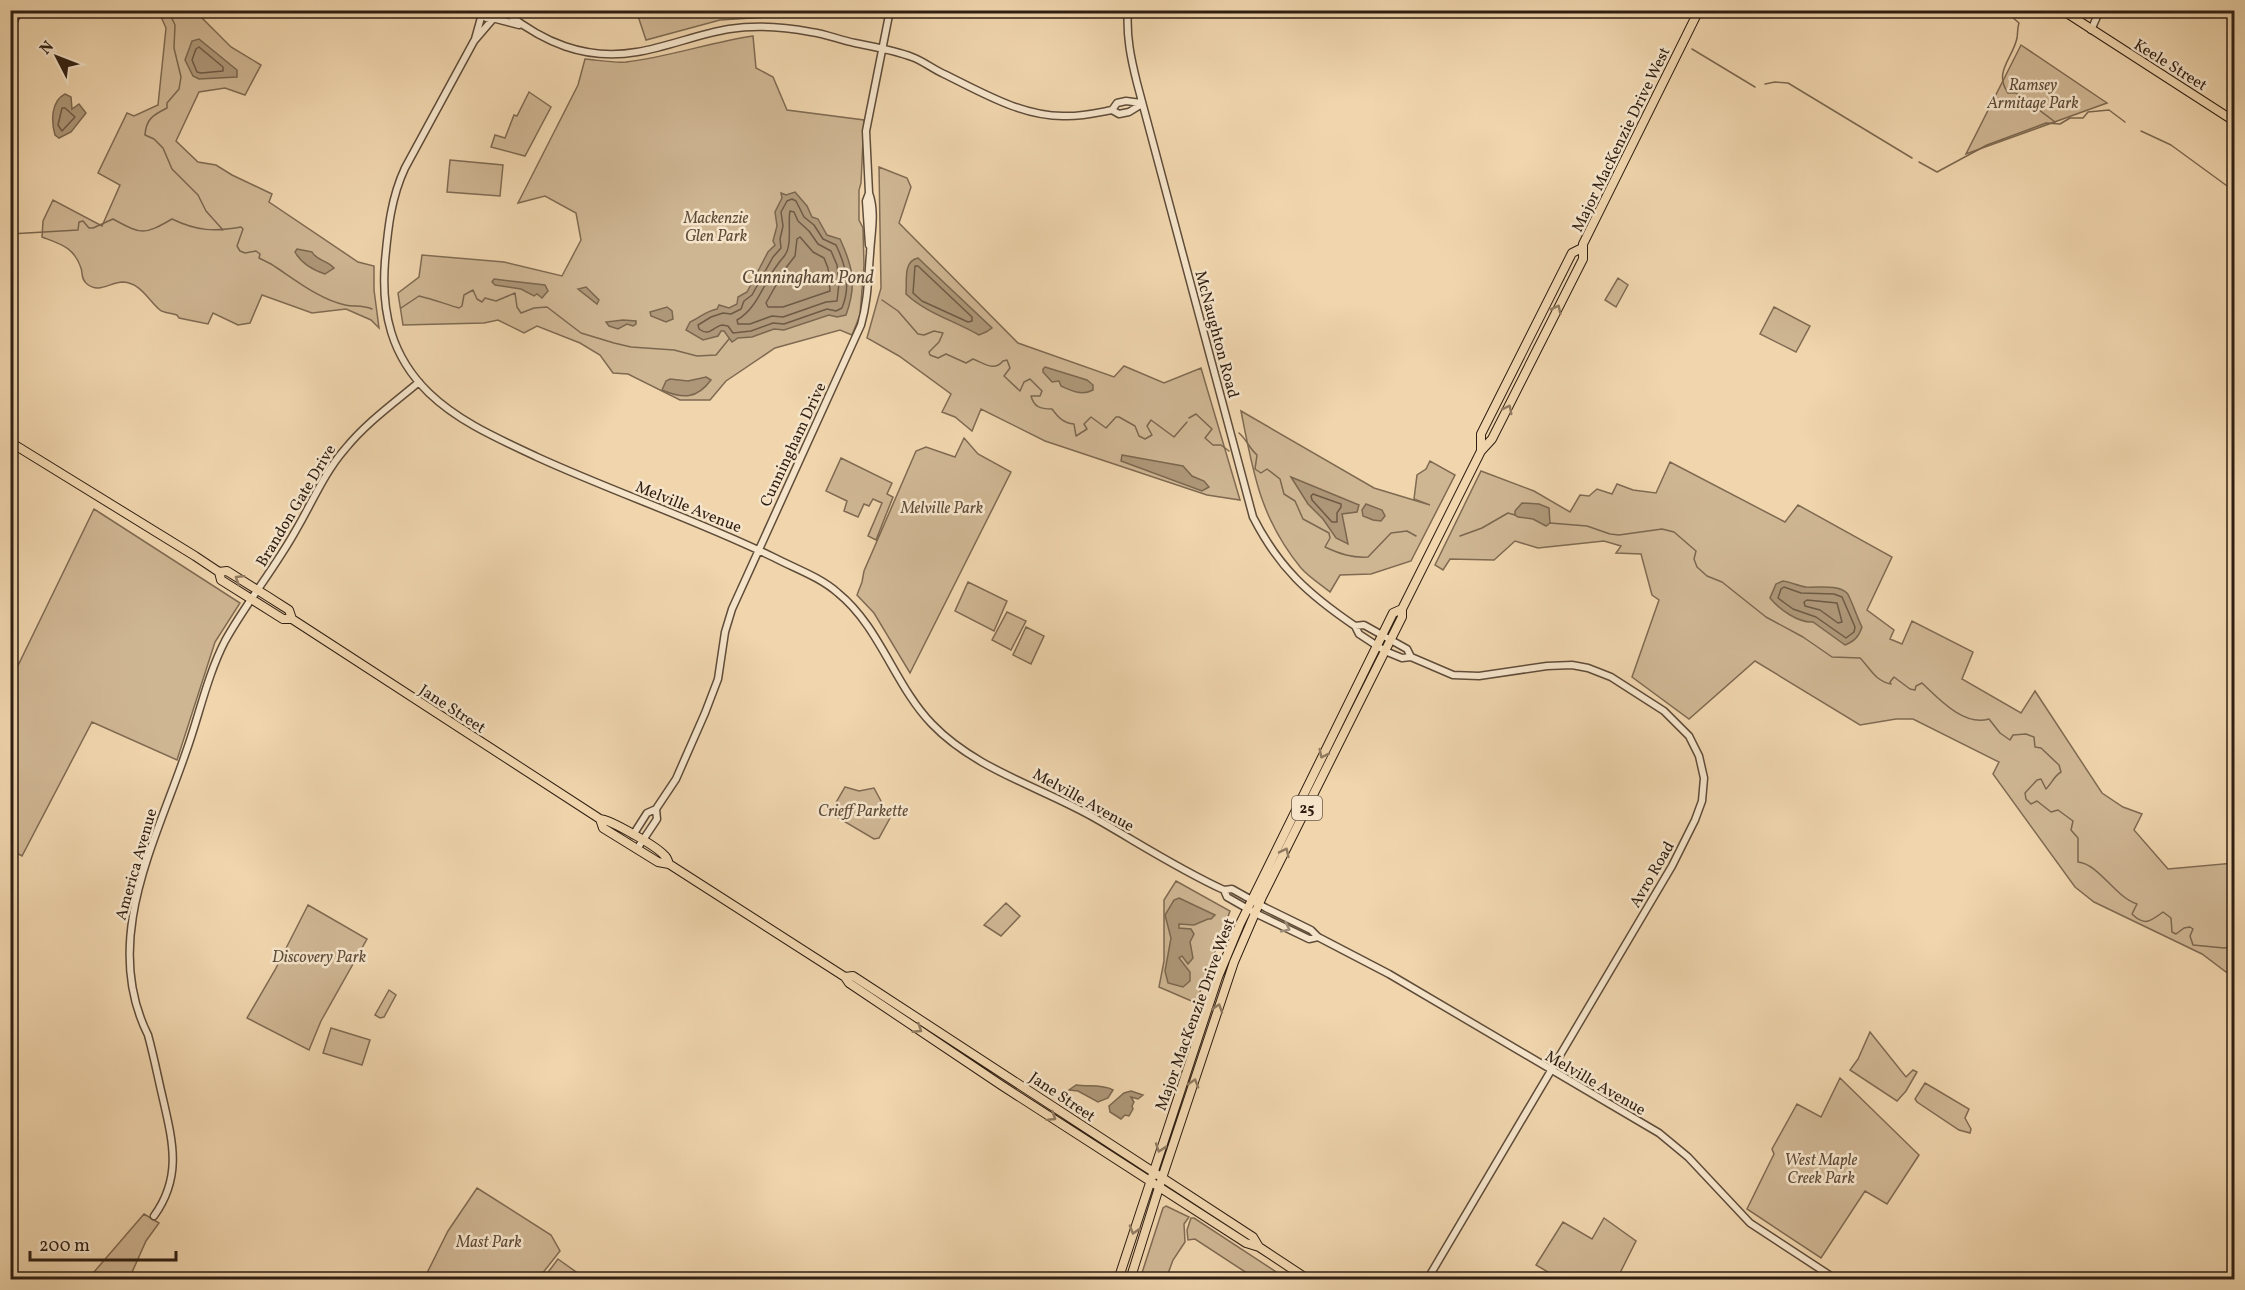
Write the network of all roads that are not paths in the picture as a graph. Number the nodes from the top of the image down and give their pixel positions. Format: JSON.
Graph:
{"nodes":[{"id":1,"x":19,"y":10,"type":"edge"},
{"id":2,"x":502,"y":10,"type":"edge"},
{"id":3,"x":890,"y":10,"type":"edge"},
{"id":4,"x":1128,"y":10,"type":"edge"},
{"id":5,"x":1699,"y":10,"type":"edge"},
{"id":6,"x":2062,"y":10,"type":"edge"},
{"id":7,"x":2100,"y":10,"type":"edge"},
{"id":8,"x":481,"y":12,"type":"edge"},
{"id":9,"x":494,"y":20,"type":"junction"},
{"id":10,"x":520,"y":25,"type":"junction"},
{"id":11,"x":10,"y":27,"type":"edge"},
{"id":12,"x":2091,"y":30,"type":"junction"},
{"id":13,"x":474,"y":41,"type":"junction"},
{"id":14,"x":882,"y":49,"type":"junction"},
{"id":15,"x":1142,"y":104,"type":"junction"},
{"id":16,"x":1112,"y":110,"type":"junction"},
{"id":17,"x":2235,"y":121,"type":"edge"},
{"id":18,"x":1582,"y":248,"type":"junction"},
{"id":19,"x":419,"y":382,"type":"junction"},
{"id":20,"x":10,"y":442,"type":"edge"},
{"id":21,"x":1481,"y":450,"type":"junction"},
{"id":22,"x":758,"y":549,"type":"junction"},
{"id":23,"x":219,"y":572,"type":"junction"},
{"id":24,"x":259,"y":591,"type":"junction"},
{"id":25,"x":253,"y":599,"type":"junction"},
{"id":26,"x":292,"y":619,"type":"junction"},
{"id":27,"x":1356,"y":626,"type":"junction"},
{"id":28,"x":1386,"y":639,"type":"junction"},
{"id":29,"x":1378,"y":646,"type":"junction"},
{"id":30,"x":1385,"y":651,"type":"junction"},
{"id":31,"x":1411,"y":657,"type":"junction"},
{"id":32,"x":656,"y":809,"type":"junction"},
{"id":33,"x":600,"y":819,"type":"junction"},
{"id":34,"x":633,"y":835,"type":"junction"},
{"id":35,"x":642,"y":841,"type":"junction"},
{"id":36,"x":637,"y":849,"type":"junction"},
{"id":37,"x":669,"y":864,"type":"junction"},
{"id":38,"x":1224,"y":890,"type":"junction"},
{"id":39,"x":1251,"y":899,"type":"junction"},
{"id":40,"x":1259,"y":904,"type":"junction"},
{"id":41,"x":1247,"y":908,"type":"junction"},
{"id":42,"x":1255,"y":913,"type":"junction"},
{"id":43,"x":1318,"y":937,"type":"junction"},
{"id":44,"x":1551,"y":1071,"type":"junction"},
{"id":45,"x":1151,"y":1176,"type":"junction"},
{"id":46,"x":1162,"y":1178,"type":"junction"},
{"id":47,"x":1160,"y":1187,"type":"junction"},
{"id":48,"x":154,"y":1216,"type":"dead end"},
{"id":49,"x":1259,"y":1247,"type":"junction"},
{"id":50,"x":1118,"y":1280,"type":"edge"},
{"id":51,"x":1130,"y":1280,"type":"edge"},
{"id":52,"x":1309,"y":1280,"type":"edge"},
{"id":53,"x":1427,"y":1280,"type":"edge"},
{"id":54,"x":1837,"y":1280,"type":"edge"}],
"edges":[{"from":1,"to":11,"type":"main road"},
{"from":2,"to":9,"type":"street","name":"Melville Avenue"},
{"from":2,"to":10,"type":"street"},
{"from":3,"to":14,"type":"street","name":"Cunningham Drive"},
{"from":4,"to":15,"type":"street","name":"McNaughton Road"},
{"from":5,"to":18,"type":"main road","name":"Major MacKenzie Drive West","number":"25"},
{"from":6,"to":12,"type":"main road","name":"Keele Street"},
{"from":7,"to":12,"type":"street"},
{"from":8,"to":9,"type":"street"},
{"from":8,"to":13,"type":"street","name":"Melville Avenue"},
{"from":9,"to":10,"type":"street"},
{"from":9,"to":13,"type":"street","name":"Melville Avenue"},
{"from":10,"to":14,"type":"street"},
{"from":12,"to":17,"type":"main road","name":"Keele Street"},
{"from":13,"to":19,"type":"street","name":"Melville Avenue"},
{"from":14,"to":16,"type":"street"},
{"from":14,"to":22,"type":"street","name":"Cunningham Drive"},
{"from":15,"to":16,"type":"street"},
{"from":15,"to":16,"type":"street"},
{"from":15,"to":27,"type":"street","name":"McNaughton Road"},
{"from":21,"to":18,"type":"main road","name":"Major MacKenzie Drive West","number":"25","one_way":true},
{"from":18,"to":21,"type":"main road","name":"Major MacKenzie Drive West","number":"25"},
{"from":19,"to":22,"type":"street","name":"Melville Avenue"},
{"from":19,"to":24,"type":"street","name":"Brandon Gate Drive"},
{"from":20,"to":23,"type":"main road","name":"Jane Street"},
{"from":21,"to":28,"type":"main road","name":"Major MacKenzie Drive West","number":"25"},
{"from":22,"to":32,"type":"street","name":"Cunningham Drive"},
{"from":22,"to":38,"type":"street","name":"Melville Avenue"},
{"from":24,"to":23,"type":"main road","name":"Jane Street","one_way":true},
{"from":23,"to":25,"type":"main road","name":"Jane Street"},
{"from":24,"to":25,"type":"street","name":"Brandon Gate Drive"},
{"from":24,"to":26,"type":"main road","name":"Jane Street"},
{"from":25,"to":26,"type":"main road","name":"Jane Street"},
{"from":25,"to":48,"type":"street","name":"America Avenue"},
{"from":26,"to":33,"type":"main road","name":"Jane Street"},
{"from":27,"to":28,"type":"street","name":"McNaughton Road"},
{"from":27,"to":29,"type":"street","name":"McNaughton Road"},
{"from":28,"to":29,"type":"main road","name":"Major MacKenzie Drive West","number":"25"},
{"from":28,"to":30,"type":"main road","name":"Major MacKenzie Drive West","number":"25"},
{"from":28,"to":31,"type":"street","name":"Avro Road"},
{"from":29,"to":30,"type":"street","name":"McNaughton Road"},
{"from":29,"to":39,"type":"main road","name":"Major MacKenzie Drive West","number":"25","one_way":true},
{"from":30,"to":31,"type":"street","name":"Avro Road"},
{"from":40,"to":30,"type":"main road","name":"Major MacKenzie Drive West","number":"25","one_way":true},
{"from":31,"to":44,"type":"street","name":"Avro Road"},
{"from":32,"to":34,"type":"street","name":"Cunningham Drive"},
{"from":32,"to":35,"type":"street","name":"Cunningham Drive"},
{"from":33,"to":34,"type":"main road","name":"Jane Street"},
{"from":33,"to":36,"type":"main road","name":"Jane Street"},
{"from":34,"to":35,"type":"main road","name":"Jane Street"},
{"from":35,"to":36,"type":"street","name":"Cunningham Drive"},
{"from":35,"to":37,"type":"main road","name":"Jane Street"},
{"from":36,"to":37,"type":"main road","name":"Jane Street"},
{"from":37,"to":45,"type":"main road","name":"Jane Street"},
{"from":38,"to":39,"type":"street","name":"Melville Avenue"},
{"from":38,"to":41,"type":"street","name":"Melville Avenue"},
{"from":39,"to":40,"type":"street","name":"Melville Avenue"},
{"from":39,"to":41,"type":"main road","name":"Major MacKenzie Drive West","number":"25"},
{"from":40,"to":42,"type":"main road","name":"Major MacKenzie Drive West","number":"25"},
{"from":40,"to":43,"type":"street","name":"Melville Avenue"},
{"from":41,"to":42,"type":"street","name":"Melville Avenue"},
{"from":41,"to":45,"type":"main road","name":"Major MacKenzie Drive West","number":"25","one_way":true},
{"from":42,"to":43,"type":"street","name":"Melville Avenue","one_way":true},
{"from":46,"to":42,"type":"main road","name":"Major MacKenzie Drive West","number":"25","one_way":true},
{"from":43,"to":44,"type":"street","name":"Melville Avenue"},
{"from":44,"to":53,"type":"street","name":"Avro Road"},
{"from":44,"to":54,"type":"street","name":"Melville Avenue"},
{"from":45,"to":46,"type":"main road","name":"Jane Street"},
{"from":45,"to":47,"type":"main road","name":"Jane Street"},
{"from":45,"to":50,"type":"main road","name":"Major MacKenzie Drive West","number":"25","one_way":true},
{"from":46,"to":47,"type":"main road","name":"Major MacKenzie Drive West","number":"25"},
{"from":46,"to":49,"type":"main road","name":"Jane Street"},
{"from":47,"to":49,"type":"main road","name":"Jane Street"},
{"from":47,"to":51,"type":"main road","name":"Major MacKenzie Drive West","number":"25"},
{"from":49,"to":52,"type":"main road","name":"Jane Street"}]}
